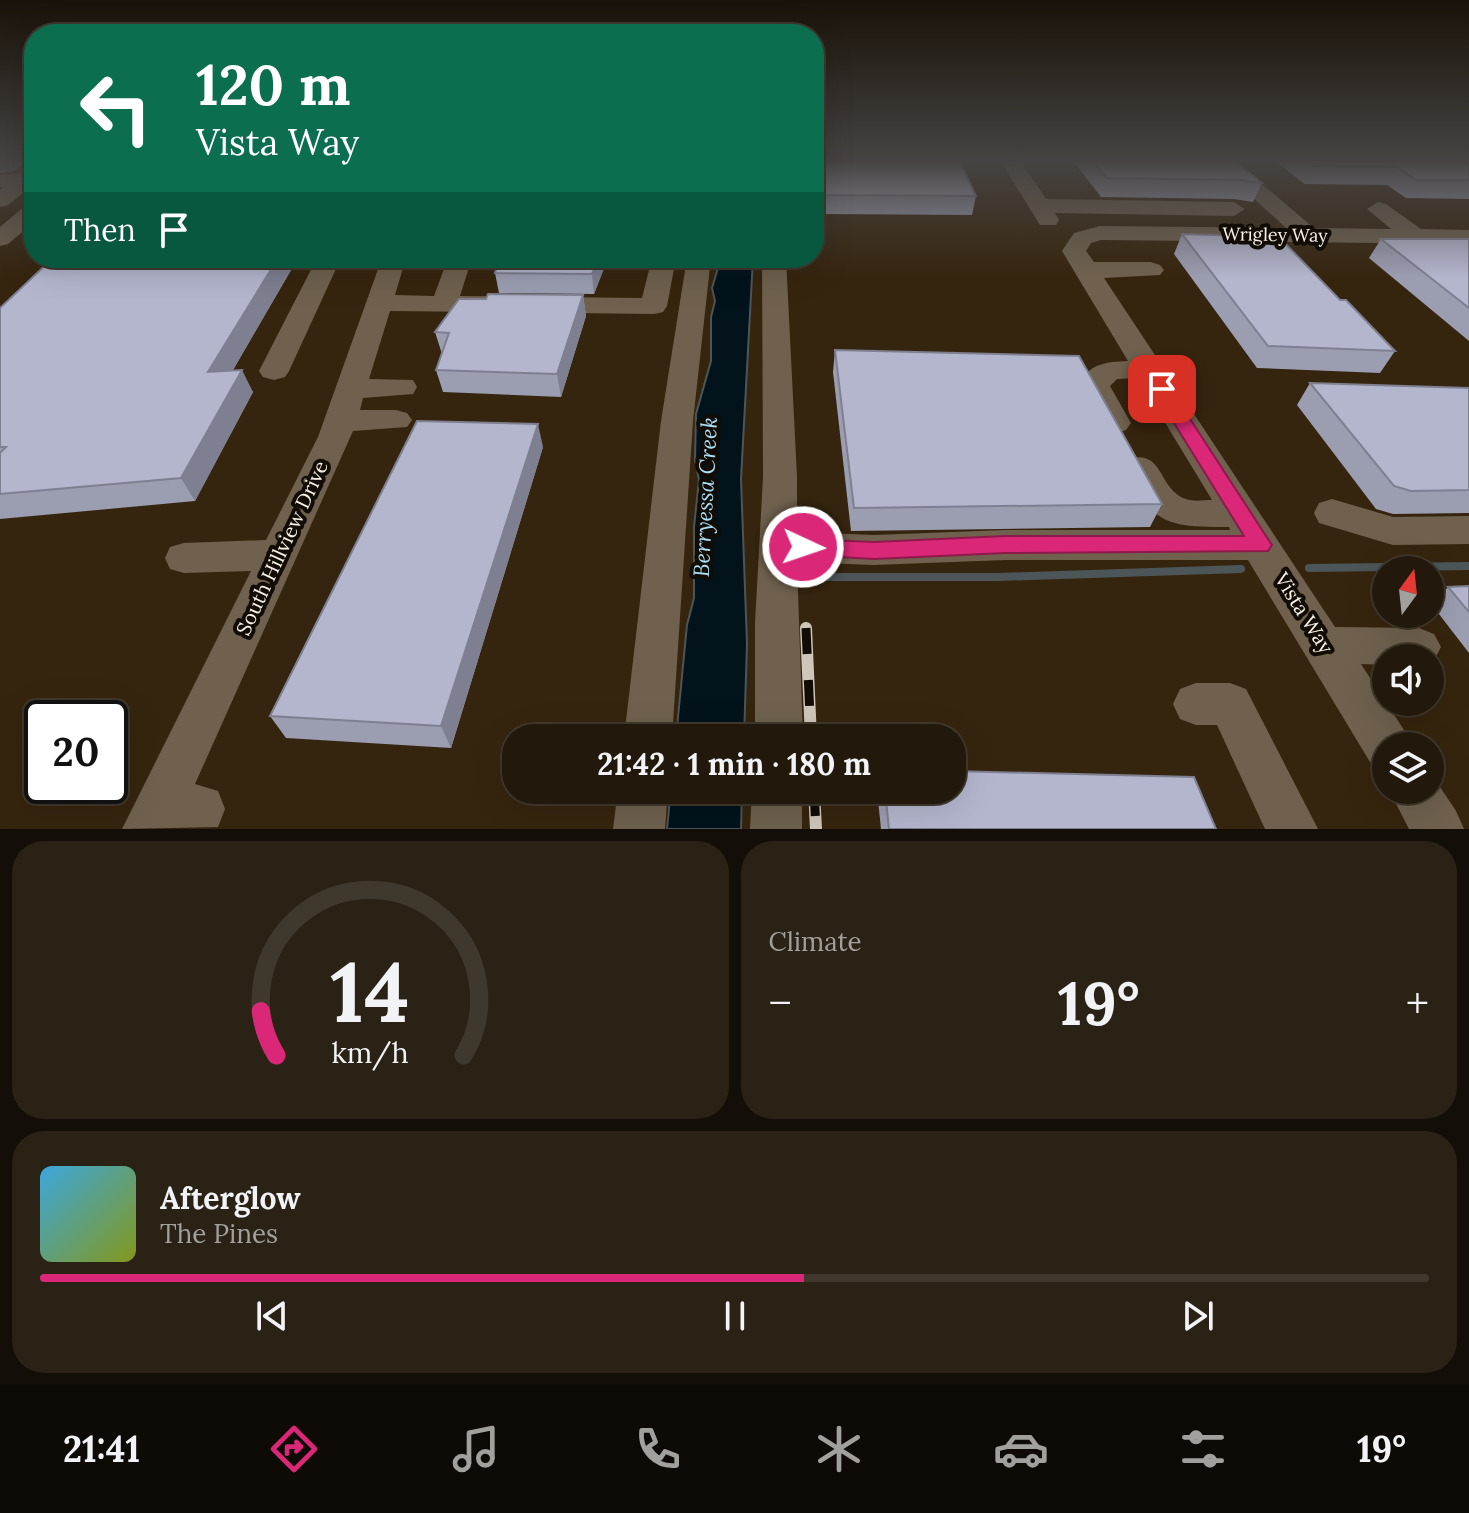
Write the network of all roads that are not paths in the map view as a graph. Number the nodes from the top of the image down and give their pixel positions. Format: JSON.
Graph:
{"nodes":[{"id":1,"x":1036,"y":201,"type":"edge"},
{"id":2,"x":1269,"y":201,"type":"edge"},
{"id":3,"x":1168,"y":208,"type":"junction"},
{"id":4,"x":1234,"y":209,"type":"dead end"},
{"id":5,"x":1378,"y":209,"type":"dead end"},
{"id":6,"x":24,"y":219,"type":"edge"},
{"id":7,"x":1192,"y":234,"type":"junction"},
{"id":8,"x":1308,"y":235,"type":"junction"},
{"id":9,"x":1415,"y":236,"type":"junction"},
{"id":10,"x":1469,"y":237,"type":"edge"},
{"id":11,"x":0,"y":239,"type":"edge"},
{"id":12,"x":1084,"y":254,"type":"junction"},
{"id":13,"x":324,"y":268,"type":"edge"},
{"id":14,"x":391,"y":268,"type":"edge"},
{"id":15,"x":457,"y":268,"type":"edge"},
{"id":16,"x":662,"y":268,"type":"edge"},
{"id":17,"x":698,"y":268,"type":"edge"},
{"id":18,"x":774,"y":268,"type":"edge"},
{"id":19,"x":1151,"y":270,"type":"dead end"},
{"id":20,"x":445,"y":302,"type":"junction"},
{"id":21,"x":379,"y":303,"type":"junction"},
{"id":22,"x":1148,"y":368,"type":"junction"},
{"id":23,"x":274,"y":371,"type":"dead end"},
{"id":24,"x":402,"y":387,"type":"dead end"},
{"id":25,"x":345,"y":405,"type":"junction"},
{"id":26,"x":396,"y":420,"type":"dead end"},
{"id":27,"x":1332,"y":513,"type":"dead end"},
{"id":28,"x":1251,"y":529,"type":"junction"},
{"id":29,"x":1469,"y":530,"type":"edge"},
{"id":30,"x":778,"y":546,"type":"junction"},
{"id":31,"x":278,"y":555,"type":"junction"},
{"id":32,"x":184,"y":558,"type":"dead end"},
{"id":33,"x":1323,"y":645,"type":"junction"},
{"id":34,"x":1372,"y":646,"type":"edge"},
{"id":35,"x":1196,"y":704,"type":"dead end"},
{"id":36,"x":649,"y":724,"type":"edge"},
{"id":37,"x":779,"y":724,"type":"edge"},
{"id":38,"x":1378,"y":732,"type":"edge"},
{"id":39,"x":642,"y":804,"type":"edge"},
{"id":40,"x":777,"y":804,"type":"edge"},
{"id":41,"x":1423,"y":804,"type":"edge"},
{"id":42,"x":168,"y":816,"type":"edge"},
{"id":43,"x":639,"y":829,"type":"edge"},
{"id":44,"x":776,"y":829,"type":"edge"},
{"id":45,"x":1292,"y":829,"type":"edge"},
{"id":46,"x":1438,"y":829,"type":"edge"}],
"edges":[{"from":1,"to":3,"type":"street"},
{"from":2,"to":8,"type":"street"},
{"from":3,"to":4,"type":"street"},
{"from":3,"to":7,"type":"street"},
{"from":5,"to":9,"type":"street"},
{"from":6,"to":11,"type":"street"},
{"from":7,"to":8,"type":"street","name":"Wrigley Way"},
{"from":7,"to":12,"type":"street","name":"Wrigley Way"},
{"from":8,"to":9,"type":"street","name":"Wrigley Way"},
{"from":9,"to":10,"type":"street","name":"Wrigley Way"},
{"from":12,"to":19,"type":"street"},
{"from":12,"to":22,"type":"street","name":"Vista Way"},
{"from":13,"to":23,"type":"street"},
{"from":14,"to":21,"type":"street","name":"South Hillview Drive"},
{"from":15,"to":20,"type":"street"},
{"from":16,"to":20,"type":"street"},
{"from":17,"to":36,"type":"street"},
{"from":18,"to":30,"type":"street"},
{"from":20,"to":21,"type":"street"},
{"from":21,"to":25,"type":"street","name":"South Hillview Drive"},
{"from":22,"to":28,"type":"street","name":"Vista Way"},
{"from":22,"to":28,"type":"street"},
{"from":24,"to":25,"type":"street"},
{"from":25,"to":26,"type":"street"},
{"from":25,"to":31,"type":"street","name":"South Hillview Drive"},
{"from":27,"to":29,"type":"street"},
{"from":28,"to":30,"type":"street"},
{"from":28,"to":33,"type":"street","name":"Vista Way"},
{"from":30,"to":37,"type":"street"},
{"from":31,"to":32,"type":"street"},
{"from":31,"to":42,"type":"street","name":"South Hillview Drive"},
{"from":33,"to":34,"type":"street"},
{"from":33,"to":38,"type":"street","name":"Vista Way"},
{"from":35,"to":45,"type":"street"},
{"from":39,"to":43,"type":"street"},
{"from":40,"to":44,"type":"street"},
{"from":41,"to":46,"type":"street"}]}
